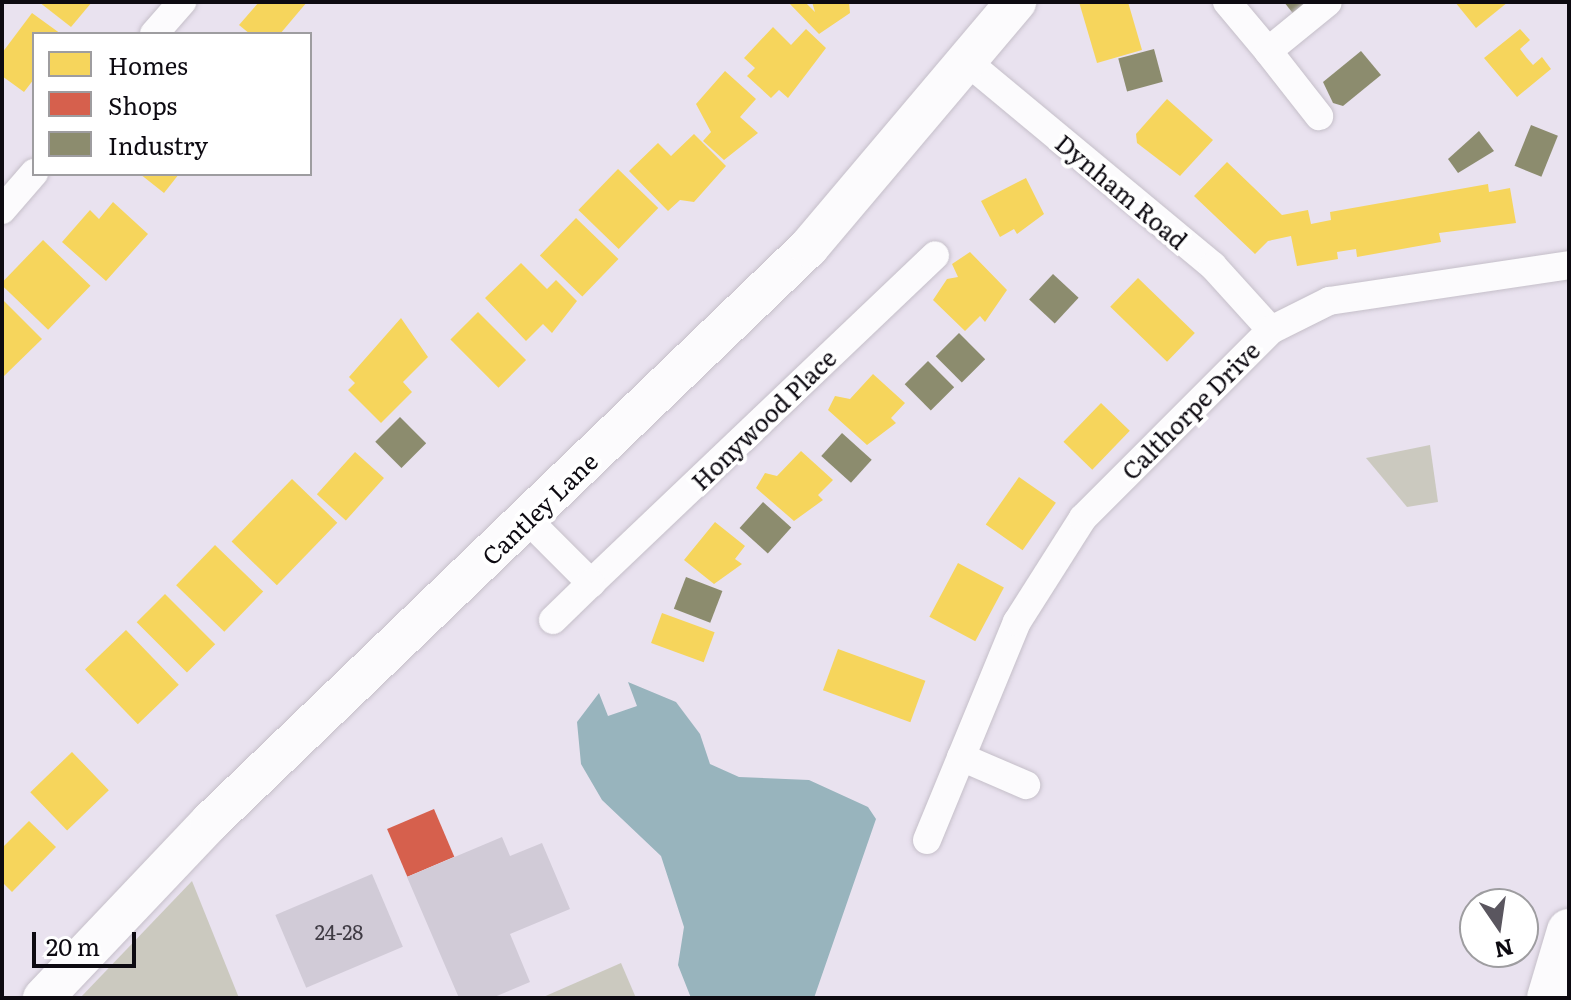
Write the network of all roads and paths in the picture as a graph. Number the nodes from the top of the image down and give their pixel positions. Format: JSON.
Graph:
{"nodes":[{"id":1,"x":182,"y":2,"type":"edge"},
{"id":2,"x":1016,"y":2,"type":"edge"},
{"id":3,"x":1227,"y":2,"type":"edge"},
{"id":4,"x":1328,"y":2,"type":"edge"},
{"id":5,"x":156,"y":32,"type":"edge"},
{"id":6,"x":1268,"y":51,"type":"junction"},
{"id":7,"x":965,"y":60,"type":"junction"},
{"id":8,"x":1319,"y":116,"type":"dead end"},
{"id":9,"x":32,"y":175,"type":"edge"},
{"id":10,"x":2,"y":210,"type":"edge"},
{"id":11,"x":935,"y":255,"type":"dead end"},
{"id":12,"x":1569,"y":265,"type":"edge"},
{"id":13,"x":1271,"y":330,"type":"junction"},
{"id":14,"x":527,"y":519,"type":"junction"},
{"id":15,"x":591,"y":583,"type":"junction"},
{"id":16,"x":553,"y":620,"type":"dead end"},
{"id":17,"x":961,"y":757,"type":"junction"},
{"id":18,"x":1026,"y":785,"type":"dead end"},
{"id":19,"x":927,"y":840,"type":"dead end"},
{"id":20,"x":1569,"y":931,"type":"edge"},
{"id":21,"x":1556,"y":991,"type":"edge"},
{"id":22,"x":43,"y":998,"type":"edge"}],
"edges":[{"from":1,"to":5,"type":"street"},
{"from":2,"to":7,"type":"street","name":"Cantley Lane"},
{"from":3,"to":6,"type":"street"},
{"from":4,"to":6,"type":"street"},
{"from":6,"to":8,"type":"street"},
{"from":7,"to":13,"type":"street","name":"Dynham Road"},
{"from":7,"to":14,"type":"street","name":"Cantley Lane"},
{"from":9,"to":10,"type":"street"},
{"from":11,"to":15,"type":"street","name":"Honywood Place"},
{"from":12,"to":13,"type":"street","name":"Calthorpe Drive"},
{"from":13,"to":17,"type":"street","name":"Calthorpe Drive"},
{"from":14,"to":15,"type":"street"},
{"from":14,"to":22,"type":"street","name":"Cantley Lane"},
{"from":15,"to":16,"type":"street","name":"Honywood Place"},
{"from":17,"to":18,"type":"street"},
{"from":17,"to":19,"type":"street","name":"Calthorpe Drive"},
{"from":20,"to":21,"type":"highway"}]}
